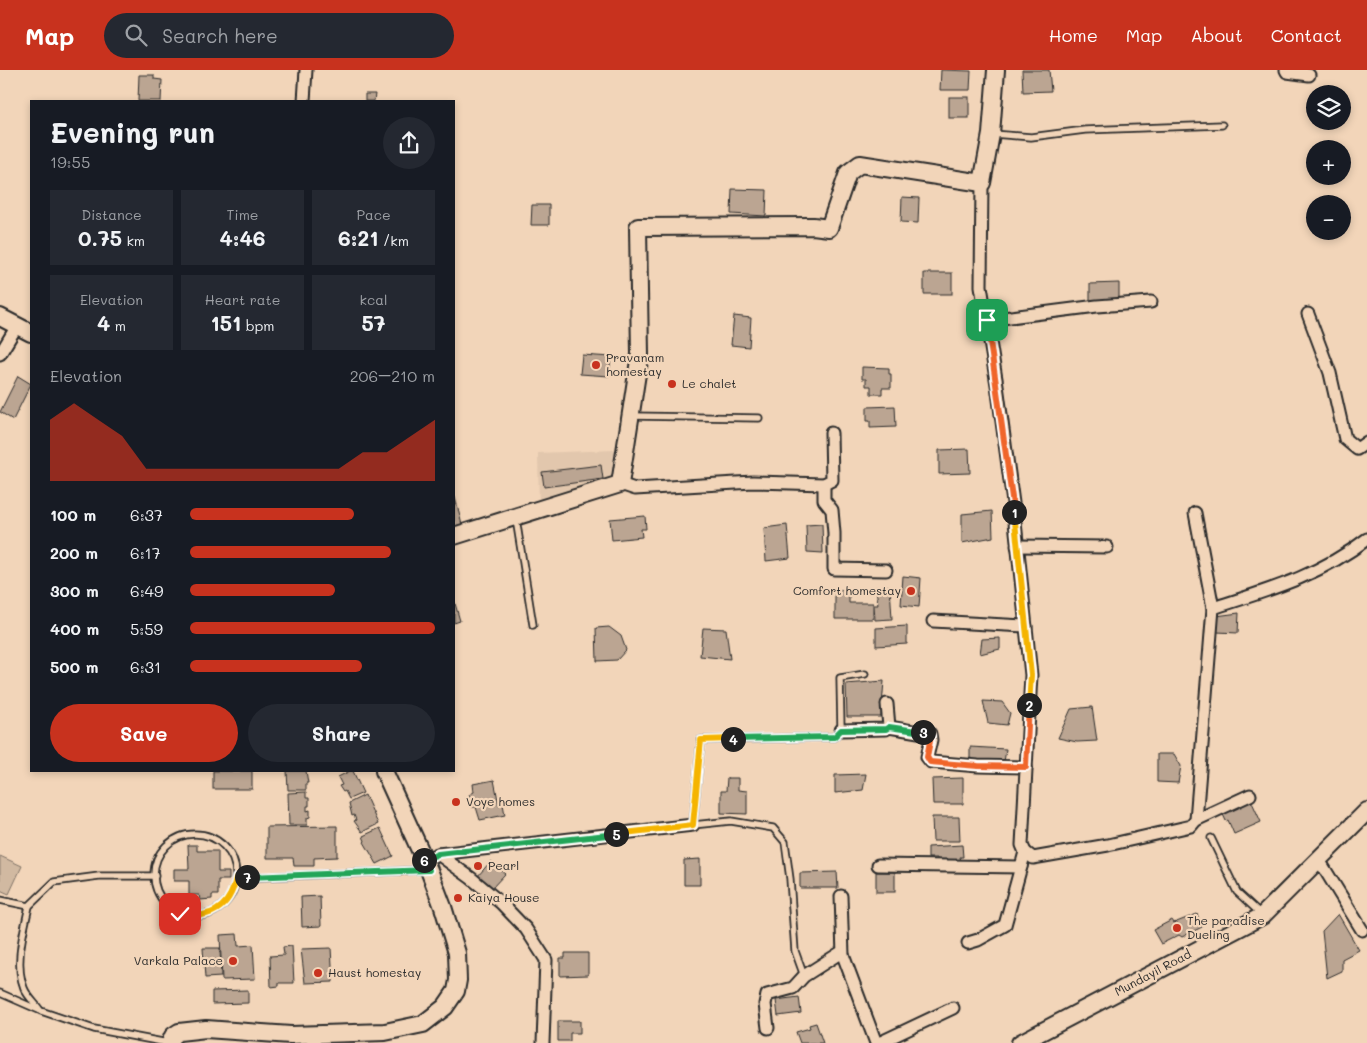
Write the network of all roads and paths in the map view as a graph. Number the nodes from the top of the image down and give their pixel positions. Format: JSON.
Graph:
{"nodes":[{"id":1,"x":306,"y":70,"type":"edge"},
{"id":2,"x":996,"y":70,"type":"edge"},
{"id":3,"x":1286,"y":70,"type":"edge"},
{"id":4,"x":1308,"y":75,"type":"dead end"},
{"id":5,"x":304,"y":100,"type":"edge"},
{"id":6,"x":1222,"y":125,"type":"dead end"},
{"id":7,"x":990,"y":134,"type":"junction"},
{"id":8,"x":982,"y":183,"type":"junction"},
{"id":9,"x":1151,"y":302,"type":"dead end"},
{"id":10,"x":1308,"y":314,"type":"dead end"},
{"id":11,"x":0,"y":317,"type":"edge"},
{"id":12,"x":987,"y":320,"type":"junction"},
{"id":13,"x":24,"y":329,"type":"edge"},
{"id":14,"x":0,"y":354,"type":"edge"},
{"id":15,"x":630,"y":416,"type":"junction"},
{"id":16,"x":759,"y":418,"type":"dead end"},
{"id":17,"x":831,"y":433,"type":"dead end"},
{"id":18,"x":1367,"y":442,"type":"edge"},
{"id":19,"x":620,"y":484,"type":"junction"},
{"id":20,"x":824,"y":484,"type":"junction"},
{"id":21,"x":1195,"y":513,"type":"dead end"},
{"id":22,"x":516,"y":517,"type":"junction"},
{"id":23,"x":455,"y":536,"type":"edge"},
{"id":24,"x":1367,"y":539,"type":"edge"},
{"id":25,"x":1017,"y":546,"type":"junction"},
{"id":26,"x":1107,"y":547,"type":"dead end"},
{"id":27,"x":886,"y":570,"type":"dead end"},
{"id":28,"x":1213,"y":608,"type":"junction"},
{"id":29,"x":933,"y":621,"type":"dead end"},
{"id":30,"x":534,"y":625,"type":"dead end"},
{"id":31,"x":1026,"y":626,"type":"junction"},
{"id":32,"x":865,"y":674,"type":"dead end"},
{"id":33,"x":887,"y":704,"type":"dead end"},
{"id":34,"x":889,"y":727,"type":"junction"},
{"id":35,"x":841,"y":730,"type":"junction"},
{"id":36,"x":1026,"y":767,"type":"junction"},
{"id":37,"x":385,"y":772,"type":"edge"},
{"id":38,"x":1250,"y":795,"type":"dead end"},
{"id":39,"x":1367,"y":811,"type":"edge"},
{"id":40,"x":1196,"y":820,"type":"junction"},
{"id":41,"x":693,"y":825,"type":"junction"},
{"id":42,"x":1211,"y":838,"type":"dead end"},
{"id":43,"x":1025,"y":852,"type":"junction"},
{"id":44,"x":1319,"y":860,"type":"junction"},
{"id":45,"x":430,"y":862,"type":"junction"},
{"id":46,"x":878,"y":865,"type":"dead end"},
{"id":47,"x":1021,"y":867,"type":"junction"},
{"id":48,"x":155,"y":876,"type":"junction"},
{"id":49,"x":236,"y":878,"type":"junction"},
{"id":50,"x":841,"y":896,"type":"dead end"},
{"id":51,"x":0,"y":900,"type":"edge"},
{"id":52,"x":29,"y":906,"type":"junction"},
{"id":53,"x":1262,"y":916,"type":"junction"},
{"id":54,"x":1362,"y":930,"type":"dead end"},
{"id":55,"x":968,"y":943,"type":"dead end"},
{"id":56,"x":843,"y":955,"type":"junction"},
{"id":57,"x":804,"y":976,"type":"junction"},
{"id":58,"x":0,"y":993,"type":"edge"},
{"id":59,"x":953,"y":1008,"type":"dead end"},
{"id":60,"x":41,"y":1011,"type":"junction"},
{"id":61,"x":768,"y":1028,"type":"dead end"},
{"id":62,"x":172,"y":1039,"type":"edge"},
{"id":63,"x":543,"y":1043,"type":"edge"},
{"id":64,"x":878,"y":1043,"type":"edge"},
{"id":65,"x":1020,"y":1043,"type":"edge"}],
"edges":[{"from":1,"to":5,"type":"street"},
{"from":2,"to":7,"type":"main road"},
{"from":3,"to":4,"type":"street"},
{"from":6,"to":7,"type":"lane"},
{"from":7,"to":8,"type":"main road"},
{"from":8,"to":12,"type":"street"},
{"from":8,"to":15,"type":"main road"},
{"from":9,"to":12,"type":"street"},
{"from":10,"to":18,"type":"street"},
{"from":11,"to":13,"type":"main road"},
{"from":12,"to":25,"type":"street"},
{"from":13,"to":14,"type":"street"},
{"from":15,"to":16,"type":"lane"},
{"from":15,"to":19,"type":"main road"},
{"from":17,"to":20,"type":"street"},
{"from":19,"to":20,"type":"street"},
{"from":19,"to":22,"type":"main road"},
{"from":20,"to":27,"type":"street"},
{"from":21,"to":28,"type":"street"},
{"from":22,"to":23,"type":"main road"},
{"from":22,"to":30,"type":"lane"},
{"from":24,"to":28,"type":"street"},
{"from":25,"to":26,"type":"street"},
{"from":25,"to":31,"type":"street"},
{"from":28,"to":40,"type":"street"},
{"from":29,"to":31,"type":"street"},
{"from":31,"to":36,"type":"street"},
{"from":32,"to":35,"type":"lane"},
{"from":33,"to":34,"type":"street"},
{"from":34,"to":35,"type":"street"},
{"from":34,"to":36,"type":"street"},
{"from":35,"to":41,"type":"lane"},
{"from":36,"to":43,"type":"street"},
{"from":37,"to":45,"type":"main road"},
{"from":38,"to":40,"type":"street"},
{"from":39,"to":44,"type":"main road","name":"Mundayil Road"},
{"from":40,"to":43,"type":"street"},
{"from":41,"to":45,"type":"street"},
{"from":41,"to":57,"type":"lane"},
{"from":42,"to":53,"type":"lane"},
{"from":43,"to":47,"type":"street"},
{"from":44,"to":53,"type":"main road","name":"Mundayil Road"},
{"from":44,"to":54,"type":"street"},
{"from":45,"to":49,"type":"lane"},
{"from":45,"to":62,"type":"main road"},
{"from":45,"to":63,"type":"street"},
{"from":46,"to":47,"type":"street"},
{"from":47,"to":55,"type":"street"},
{"from":48,"to":49,"type":"lane"},
{"from":48,"to":49,"type":"lane"},
{"from":48,"to":52,"type":"lane"},
{"from":50,"to":56,"type":"street"},
{"from":51,"to":52,"type":"lane"},
{"from":52,"to":60,"type":"lane"},
{"from":53,"to":65,"type":"main road","name":"Mundayil Road"},
{"from":56,"to":57,"type":"street"},
{"from":56,"to":64,"type":"street"},
{"from":57,"to":61,"type":"street"},
{"from":58,"to":60,"type":"lane"},
{"from":59,"to":64,"type":"street"},
{"from":60,"to":62,"type":"lane"}]}
